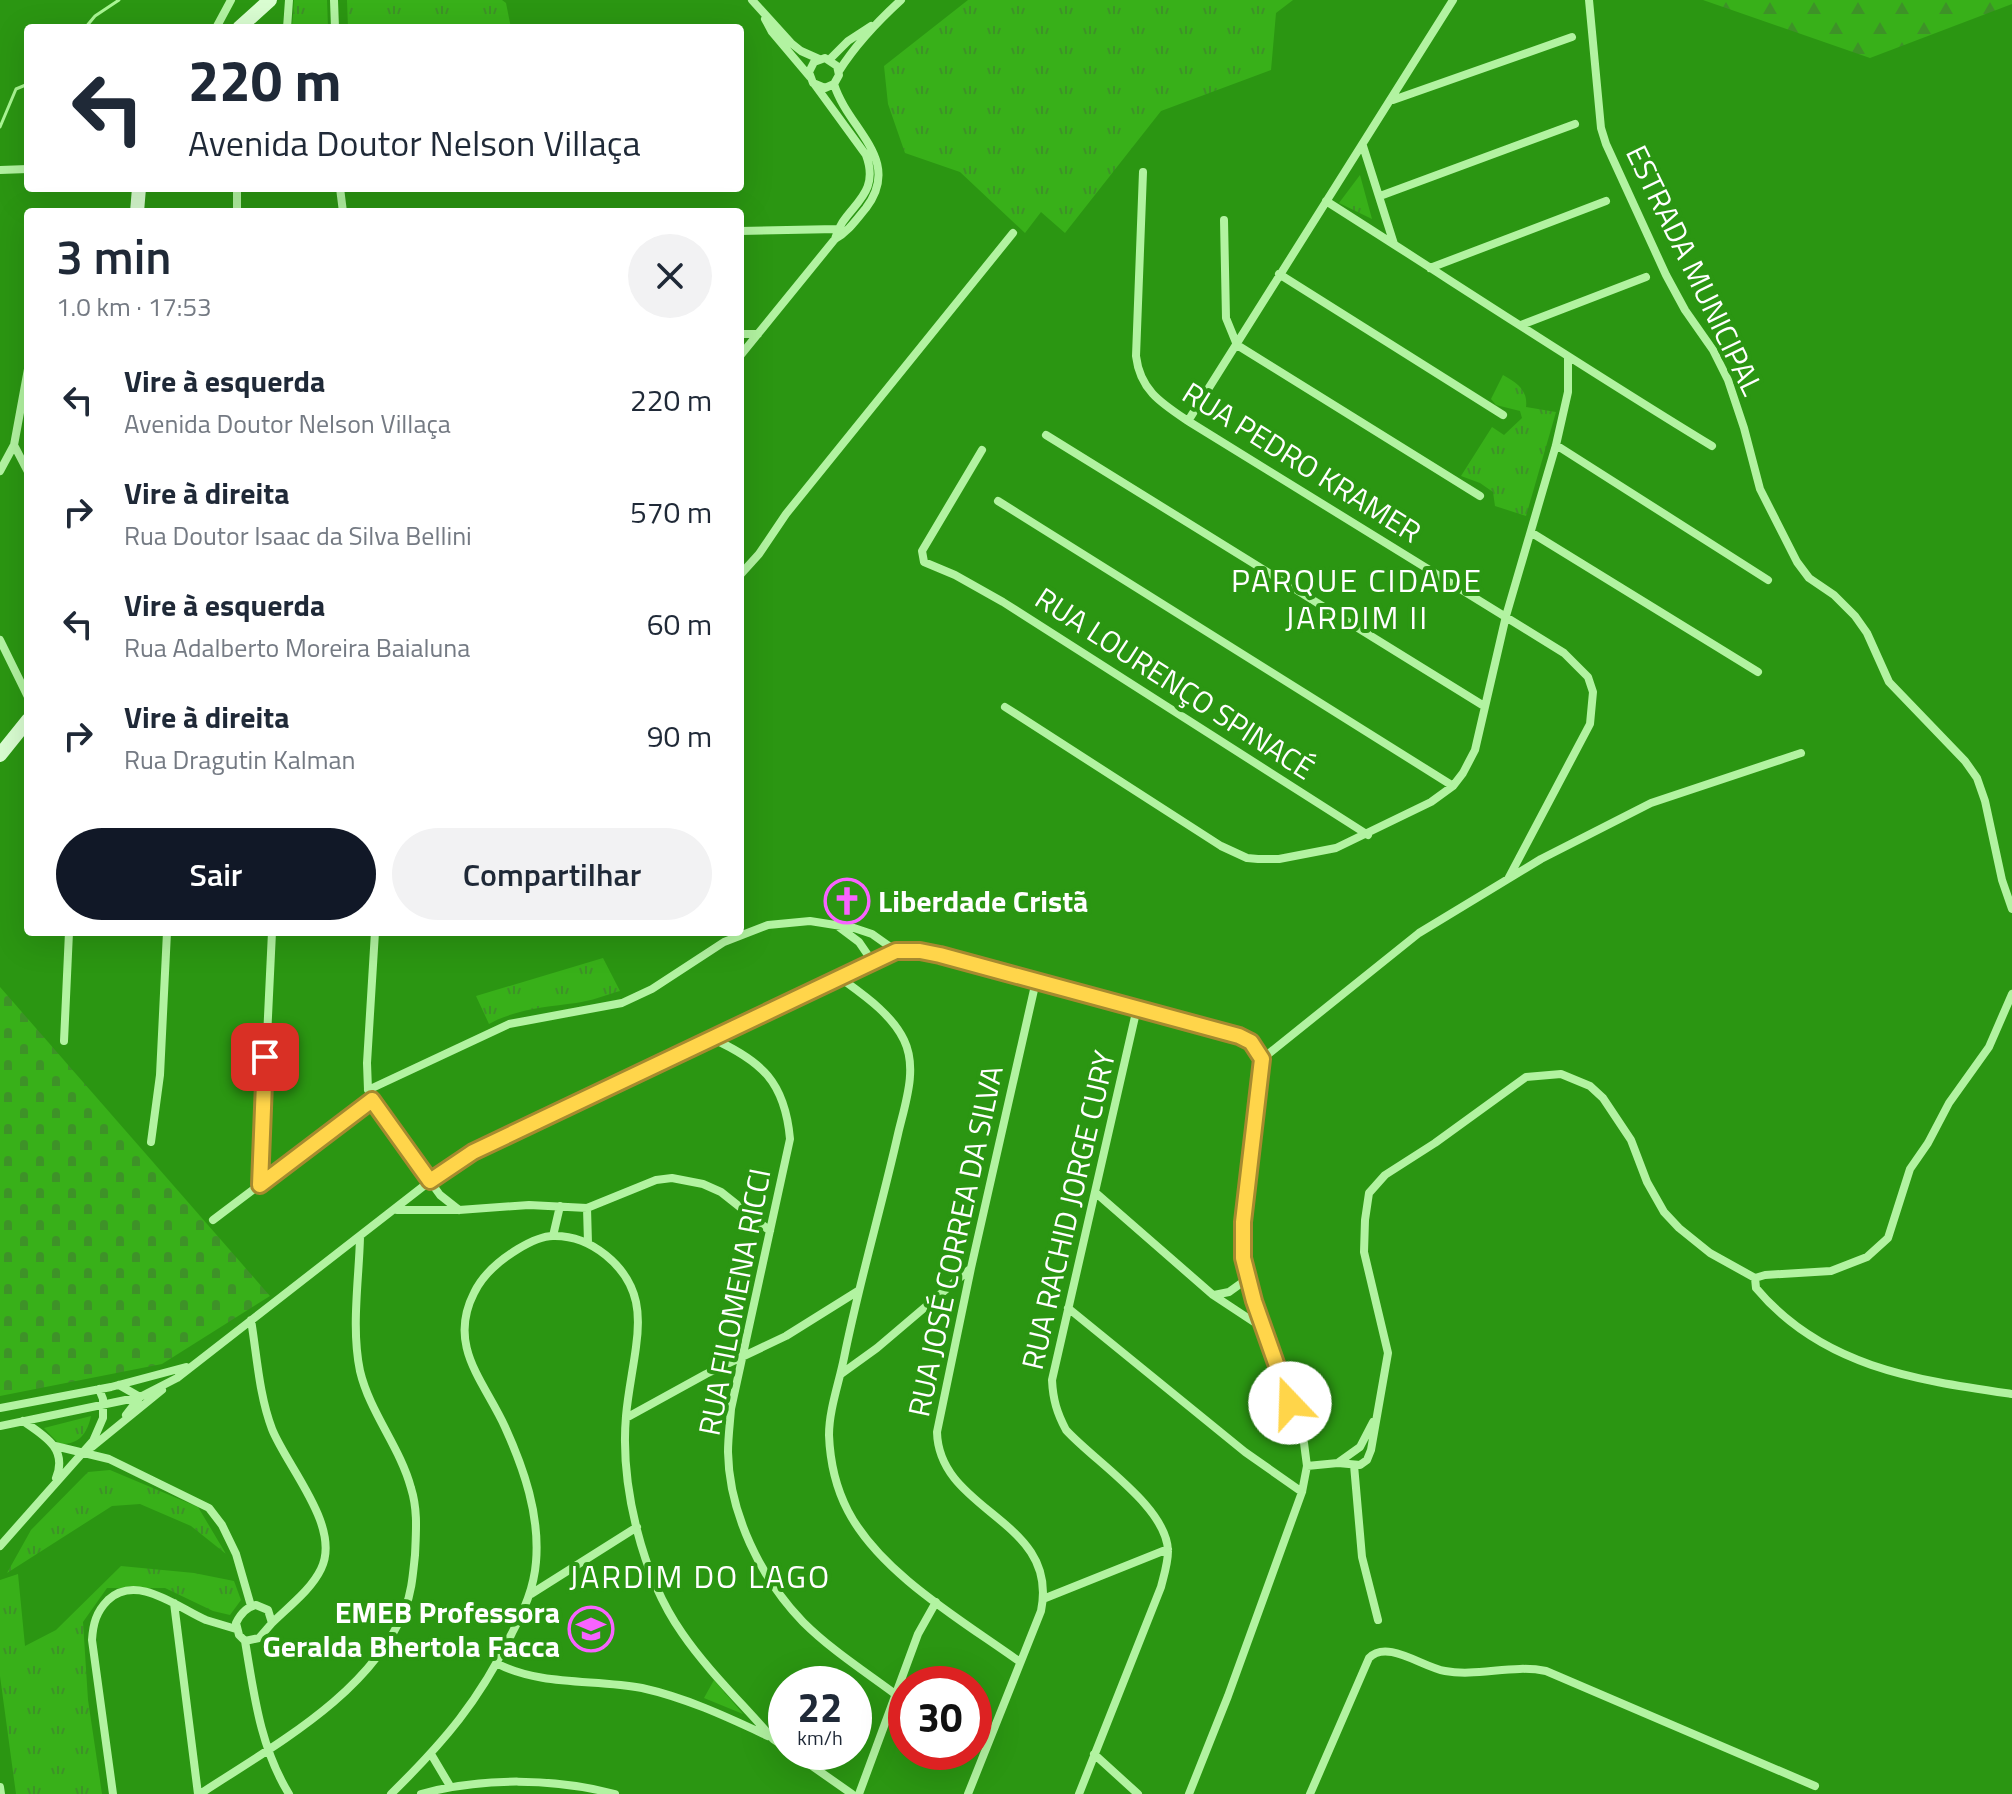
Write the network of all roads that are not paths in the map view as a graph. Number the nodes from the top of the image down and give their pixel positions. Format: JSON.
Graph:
{"nodes":[{"id":1,"x":231,"y":0,"type":"edge"},
{"id":2,"x":270,"y":0,"type":"edge"},
{"id":3,"x":289,"y":0,"type":"edge"},
{"id":4,"x":334,"y":0,"type":"edge"},
{"id":5,"x":752,"y":0,"type":"edge"},
{"id":6,"x":901,"y":0,"type":"edge"},
{"id":7,"x":1453,"y":0,"type":"edge"},
{"id":8,"x":1589,"y":0,"type":"edge"},
{"id":9,"x":763,"y":14,"type":"junction"},
{"id":10,"x":878,"y":21,"type":"junction"},
{"id":11,"x":218,"y":24,"type":"edge"},
{"id":12,"x":243,"y":24,"type":"edge"},
{"id":13,"x":287,"y":24,"type":"edge"},
{"id":14,"x":335,"y":24,"type":"edge"},
{"id":15,"x":1572,"y":37,"type":"dead end"},
{"id":16,"x":819,"y":59,"type":"junction"},
{"id":17,"x":830,"y":59,"type":"junction"},
{"id":18,"x":839,"y":71,"type":"junction"},
{"id":19,"x":813,"y":81,"type":"junction"},
{"id":20,"x":834,"y":84,"type":"junction"},
{"id":21,"x":1392,"y":100,"type":"junction"},
{"id":22,"x":1575,"y":124,"type":"dead end"},
{"id":23,"x":1363,"y":146,"type":"junction"},
{"id":24,"x":874,"y":164,"type":"junction"},
{"id":25,"x":24,"y":169,"type":"edge"},
{"id":26,"x":0,"y":170,"type":"edge"},
{"id":27,"x":1143,"y":172,"type":"dead end"},
{"id":28,"x":1380,"y":196,"type":"junction"},
{"id":29,"x":1326,"y":201,"type":"junction"},
{"id":30,"x":1606,"y":201,"type":"dead end"},
{"id":31,"x":1224,"y":220,"type":"dead end"},
{"id":32,"x":744,"y":231,"type":"edge"},
{"id":33,"x":841,"y":231,"type":"junction"},
{"id":34,"x":1013,"y":233,"type":"dead end"},
{"id":35,"x":1394,"y":245,"type":"junction"},
{"id":36,"x":1430,"y":268,"type":"junction"},
{"id":37,"x":1279,"y":274,"type":"junction"},
{"id":38,"x":1646,"y":277,"type":"dead end"},
{"id":39,"x":1521,"y":325,"type":"junction"},
{"id":40,"x":744,"y":334,"type":"edge"},
{"id":41,"x":758,"y":334,"type":"junction"},
{"id":42,"x":1237,"y":345,"type":"junction"},
{"id":43,"x":744,"y":351,"type":"edge"},
{"id":44,"x":1568,"y":358,"type":"junction"},
{"id":45,"x":24,"y":391,"type":"edge"},
{"id":46,"x":1503,"y":415,"type":"dead end"},
{"id":47,"x":1188,"y":421,"type":"junction"},
{"id":48,"x":1046,"y":435,"type":"dead end"},
{"id":49,"x":14,"y":445,"type":"junction"},
{"id":50,"x":1556,"y":445,"type":"junction"},
{"id":51,"x":1712,"y":446,"type":"dead end"},
{"id":52,"x":982,"y":450,"type":"dead end"},
{"id":53,"x":24,"y":464,"type":"edge"},
{"id":54,"x":0,"y":471,"type":"edge"},
{"id":55,"x":1480,"y":496,"type":"dead end"},
{"id":56,"x":998,"y":501,"type":"dead end"},
{"id":57,"x":1532,"y":533,"type":"junction"},
{"id":58,"x":744,"y":571,"type":"edge"},
{"id":59,"x":1768,"y":580,"type":"dead end"},
{"id":60,"x":1506,"y":616,"type":"junction"},
{"id":61,"x":0,"y":640,"type":"edge"},
{"id":62,"x":1758,"y":672,"type":"dead end"},
{"id":63,"x":24,"y":689,"type":"edge"},
{"id":64,"x":1484,"y":706,"type":"junction"},
{"id":65,"x":1005,"y":707,"type":"dead end"},
{"id":66,"x":24,"y":725,"type":"edge"},
{"id":67,"x":1801,"y":753,"type":"dead end"},
{"id":68,"x":0,"y":755,"type":"edge"},
{"id":69,"x":1453,"y":786,"type":"junction"},
{"id":70,"x":1368,"y":835,"type":"junction"},
{"id":71,"x":1508,"y":879,"type":"junction"},
{"id":72,"x":2012,"y":909,"type":"edge"},
{"id":73,"x":835,"y":924,"type":"junction"},
{"id":74,"x":744,"y":932,"type":"edge"},
{"id":75,"x":69,"y":936,"type":"edge"},
{"id":76,"x":167,"y":936,"type":"edge"},
{"id":77,"x":272,"y":936,"type":"edge"},
{"id":78,"x":375,"y":936,"type":"edge"},
{"id":79,"x":737,"y":936,"type":"edge"},
{"id":80,"x":896,"y":951,"type":"junction"},
{"id":81,"x":872,"y":961,"type":"junction"},
{"id":82,"x":839,"y":977,"type":"junction"},
{"id":83,"x":1036,"y":981,"type":"junction"},
{"id":84,"x":2012,"y":994,"type":"edge"},
{"id":85,"x":1137,"y":1008,"type":"junction"},
{"id":86,"x":711,"y":1038,"type":"junction"},
{"id":87,"x":64,"y":1041,"type":"dead end"},
{"id":88,"x":1262,"y":1059,"type":"junction"},
{"id":89,"x":370,"y":1095,"type":"junction"},
{"id":90,"x":151,"y":1142,"type":"dead end"},
{"id":91,"x":430,"y":1181,"type":"junction"},
{"id":92,"x":260,"y":1185,"type":"junction"},
{"id":93,"x":1096,"y":1193,"type":"junction"},
{"id":94,"x":560,"y":1206,"type":"junction"},
{"id":95,"x":587,"y":1208,"type":"junction"},
{"id":96,"x":396,"y":1210,"type":"junction"},
{"id":97,"x":459,"y":1210,"type":"junction"},
{"id":98,"x":213,"y":1220,"type":"dead end"},
{"id":99,"x":770,"y":1231,"type":"junction"},
{"id":100,"x":553,"y":1236,"type":"junction"},
{"id":101,"x":360,"y":1237,"type":"junction"},
{"id":102,"x":588,"y":1243,"type":"junction"},
{"id":103,"x":971,"y":1268,"type":"junction"},
{"id":104,"x":1755,"y":1278,"type":"junction"},
{"id":105,"x":1247,"y":1279,"type":"junction"},
{"id":106,"x":858,"y":1291,"type":"junction"},
{"id":107,"x":1213,"y":1295,"type":"junction"},
{"id":108,"x":1068,"y":1308,"type":"junction"},
{"id":109,"x":251,"y":1320,"type":"junction"},
{"id":110,"x":1263,"y":1328,"type":"junction"},
{"id":111,"x":741,"y":1358,"type":"junction"},
{"id":112,"x":190,"y":1366,"type":"junction"},
{"id":113,"x":840,"y":1374,"type":"junction"},
{"id":114,"x":177,"y":1378,"type":"junction"},
{"id":115,"x":119,"y":1385,"type":"junction"},
{"id":116,"x":99,"y":1389,"type":"junction"},
{"id":117,"x":2012,"y":1394,"type":"edge"},
{"id":118,"x":140,"y":1397,"type":"junction"},
{"id":119,"x":104,"y":1405,"type":"junction"},
{"id":120,"x":0,"y":1408,"type":"edge"},
{"id":121,"x":1379,"y":1408,"type":"junction"},
{"id":122,"x":626,"y":1418,"type":"junction"},
{"id":123,"x":23,"y":1421,"type":"junction"},
{"id":124,"x":0,"y":1426,"type":"edge"},
{"id":125,"x":117,"y":1427,"type":"junction"},
{"id":126,"x":101,"y":1440,"type":"junction"},
{"id":127,"x":55,"y":1446,"type":"junction"},
{"id":128,"x":82,"y":1454,"type":"junction"},
{"id":129,"x":109,"y":1459,"type":"junction"},
{"id":130,"x":1338,"y":1463,"type":"junction"},
{"id":131,"x":1354,"y":1465,"type":"junction"},
{"id":132,"x":1307,"y":1466,"type":"junction"},
{"id":133,"x":55,"y":1482,"type":"junction"},
{"id":134,"x":1302,"y":1492,"type":"junction"},
{"id":135,"x":637,"y":1527,"type":"junction"},
{"id":136,"x":0,"y":1546,"type":"edge"},
{"id":137,"x":1168,"y":1549,"type":"junction"},
{"id":138,"x":531,"y":1594,"type":"junction"},
{"id":139,"x":1043,"y":1599,"type":"junction"},
{"id":140,"x":936,"y":1602,"type":"junction"},
{"id":141,"x":174,"y":1603,"type":"junction"},
{"id":142,"x":251,"y":1606,"type":"junction"},
{"id":143,"x":1378,"y":1620,"type":"dead end"},
{"id":144,"x":272,"y":1623,"type":"junction"},
{"id":145,"x":236,"y":1629,"type":"junction"},
{"id":146,"x":245,"y":1641,"type":"junction"},
{"id":147,"x":1020,"y":1662,"type":"junction"},
{"id":148,"x":498,"y":1664,"type":"junction"},
{"id":149,"x":906,"y":1666,"type":"edge"},
{"id":150,"x":888,"y":1689,"type":"edge"},
{"id":151,"x":888,"y":1713,"type":"edge"},
{"id":152,"x":768,"y":1733,"type":"edge"},
{"id":153,"x":768,"y":1737,"type":"edge"},
{"id":154,"x":267,"y":1750,"type":"junction"},
{"id":155,"x":431,"y":1754,"type":"junction"},
{"id":156,"x":1094,"y":1754,"type":"junction"},
{"id":157,"x":818,"y":1770,"type":"edge"},
{"id":158,"x":450,"y":1786,"type":"junction"},
{"id":159,"x":1815,"y":1786,"type":"dead end"},
{"id":160,"x":0,"y":1787,"type":"edge"},
{"id":161,"x":1,"y":1794,"type":"edge"},
{"id":162,"x":113,"y":1794,"type":"edge"},
{"id":163,"x":199,"y":1794,"type":"edge"},
{"id":164,"x":289,"y":1794,"type":"edge"},
{"id":165,"x":391,"y":1794,"type":"edge"},
{"id":166,"x":421,"y":1794,"type":"edge"},
{"id":167,"x":615,"y":1794,"type":"edge"},
{"id":168,"x":852,"y":1794,"type":"edge"},
{"id":169,"x":859,"y":1794,"type":"edge"},
{"id":170,"x":968,"y":1794,"type":"edge"},
{"id":171,"x":1079,"y":1794,"type":"edge"},
{"id":172,"x":1138,"y":1794,"type":"edge"},
{"id":173,"x":1189,"y":1794,"type":"edge"},
{"id":174,"x":1310,"y":1794,"type":"edge"}],
"edges":[{"from":1,"to":11,"type":"street"},
{"from":2,"to":12,"type":"street"},
{"from":3,"to":13,"type":"street"},
{"from":4,"to":14,"type":"street"},
{"from":5,"to":9,"type":"street"},
{"from":6,"to":10,"type":"street"},
{"from":7,"to":21,"type":"street"},
{"from":8,"to":72,"type":"street","name":"ESTRADA MUNICIPAL"},
{"from":9,"to":16,"type":"street"},
{"from":9,"to":19,"type":"street"},
{"from":10,"to":17,"type":"street"},
{"from":10,"to":18,"type":"street"},
{"from":15,"to":21,"type":"street"},
{"from":16,"to":17,"type":"street"},
{"from":16,"to":19,"type":"street"},
{"from":17,"to":18,"type":"street"},
{"from":18,"to":20,"type":"street"},
{"from":19,"to":20,"type":"street"},
{"from":19,"to":24,"type":"street"},
{"from":20,"to":24,"type":"street"},
{"from":21,"to":23,"type":"street"},
{"from":22,"to":28,"type":"street"},
{"from":23,"to":28,"type":"street"},
{"from":23,"to":29,"type":"street"},
{"from":24,"to":33,"type":"street"},
{"from":25,"to":26,"type":"street"},
{"from":27,"to":47,"type":"street","name":"RUA PEDRO KRAMER"},
{"from":28,"to":35,"type":"street"},
{"from":29,"to":35,"type":"street"},
{"from":29,"to":37,"type":"street"},
{"from":30,"to":36,"type":"street"},
{"from":31,"to":42,"type":"street"},
{"from":32,"to":33,"type":"street"},
{"from":33,"to":41,"type":"street"},
{"from":34,"to":58,"type":"street"},
{"from":35,"to":36,"type":"street"},
{"from":36,"to":39,"type":"street"},
{"from":37,"to":42,"type":"street"},
{"from":37,"to":46,"type":"street"},
{"from":38,"to":39,"type":"street"},
{"from":39,"to":44,"type":"street"},
{"from":40,"to":41,"type":"street"},
{"from":41,"to":43,"type":"street"},
{"from":42,"to":47,"type":"street"},
{"from":42,"to":55,"type":"street"},
{"from":44,"to":50,"type":"street"},
{"from":44,"to":51,"type":"street"},
{"from":45,"to":49,"type":"street"},
{"from":47,"to":60,"type":"street","name":"RUA PEDRO KRAMER"},
{"from":48,"to":64,"type":"street"},
{"from":49,"to":53,"type":"street"},
{"from":49,"to":54,"type":"street"},
{"from":50,"to":57,"type":"street"},
{"from":50,"to":59,"type":"street"},
{"from":52,"to":70,"type":"street","name":"RUA LOURENÇO SPINACÉ"},
{"from":56,"to":69,"type":"street"},
{"from":57,"to":60,"type":"street"},
{"from":57,"to":62,"type":"street"},
{"from":60,"to":64,"type":"street"},
{"from":60,"to":71,"type":"street","name":"RUA PEDRO KRAMER"},
{"from":61,"to":63,"type":"street"},
{"from":64,"to":69,"type":"street"},
{"from":65,"to":70,"type":"street"},
{"from":66,"to":68,"type":"street"},
{"from":67,"to":71,"type":"street"},
{"from":69,"to":70,"type":"street"},
{"from":71,"to":88,"type":"street"},
{"from":73,"to":74,"type":"street"},
{"from":73,"to":80,"type":"street"},
{"from":73,"to":81,"type":"street"},
{"from":75,"to":87,"type":"street"},
{"from":76,"to":90,"type":"street"},
{"from":77,"to":92,"type":"street"},
{"from":78,"to":89,"type":"street"},
{"from":79,"to":89,"type":"street"},
{"from":80,"to":81,"type":"street"},
{"from":80,"to":83,"type":"street"},
{"from":81,"to":82,"type":"street"},
{"from":82,"to":86,"type":"street"},
{"from":82,"to":106,"type":"street"},
{"from":83,"to":85,"type":"street"},
{"from":83,"to":103,"type":"street","name":"RUA JOSÉ CORREA DA SILVA"},
{"from":84,"to":104,"type":"street"},
{"from":85,"to":88,"type":"street"},
{"from":85,"to":93,"type":"street","name":"RUA RACHID JORGE CURY"},
{"from":86,"to":91,"type":"street"},
{"from":86,"to":99,"type":"street","name":"RUA FILOMENA RICCI"},
{"from":88,"to":105,"type":"street"},
{"from":89,"to":91,"type":"street"},
{"from":89,"to":92,"type":"street"},
{"from":91,"to":96,"type":"street"},
{"from":91,"to":97,"type":"street"},
{"from":92,"to":98,"type":"street"},
{"from":93,"to":107,"type":"street"},
{"from":93,"to":108,"type":"street","name":"RUA RACHID JORGE CURY"},
{"from":94,"to":95,"type":"street"},
{"from":94,"to":97,"type":"street"},
{"from":94,"to":100,"type":"street"},
{"from":95,"to":99,"type":"street"},
{"from":95,"to":102,"type":"street"},
{"from":96,"to":97,"type":"street"},
{"from":96,"to":101,"type":"street"},
{"from":99,"to":111,"type":"street","name":"RUA FILOMENA RICCI"},
{"from":100,"to":102,"type":"street"},
{"from":100,"to":138,"type":"street"},
{"from":101,"to":109,"type":"street"},
{"from":101,"to":154,"type":"street"},
{"from":102,"to":122,"type":"street"},
{"from":103,"to":113,"type":"street"},
{"from":103,"to":139,"type":"street","name":"RUA JOSÉ CORREA DA SILVA"},
{"from":104,"to":117,"type":"street"},
{"from":104,"to":121,"type":"street"},
{"from":105,"to":107,"type":"street"},
{"from":105,"to":110,"type":"street"},
{"from":106,"to":111,"type":"street"},
{"from":106,"to":113,"type":"street"},
{"from":107,"to":110,"type":"street"},
{"from":108,"to":134,"type":"street"},
{"from":108,"to":137,"type":"street","name":"RUA RACHID JORGE CURY"},
{"from":109,"to":112,"type":"street"},
{"from":109,"to":144,"type":"street"},
{"from":110,"to":132,"type":"street"},
{"from":111,"to":122,"type":"street"},
{"from":111,"to":150,"type":"street","name":"RUA FILOMENA RICCI"},
{"from":112,"to":114,"type":"street"},
{"from":112,"to":115,"type":"street"},
{"from":113,"to":140,"type":"street"},
{"from":114,"to":118,"type":"street"},
{"from":114,"to":125,"type":"street"},
{"from":115,"to":116,"type":"street"},
{"from":115,"to":118,"type":"street"},
{"from":116,"to":119,"type":"street"},
{"from":116,"to":120,"type":"street"},
{"from":118,"to":119,"type":"street"},
{"from":118,"to":125,"type":"street"},
{"from":119,"to":123,"type":"street"},
{"from":119,"to":128,"type":"street"},
{"from":121,"to":130,"type":"street"},
{"from":121,"to":131,"type":"street"},
{"from":122,"to":135,"type":"street"},
{"from":123,"to":124,"type":"street"},
{"from":123,"to":127,"type":"street"},
{"from":125,"to":126,"type":"street"},
{"from":126,"to":128,"type":"street"},
{"from":126,"to":129,"type":"street"},
{"from":127,"to":128,"type":"street"},
{"from":127,"to":133,"type":"street"},
{"from":128,"to":129,"type":"street"},
{"from":128,"to":133,"type":"street"},
{"from":129,"to":142,"type":"street"},
{"from":130,"to":131,"type":"street"},
{"from":130,"to":132,"type":"street"},
{"from":131,"to":143,"type":"street"},
{"from":132,"to":134,"type":"street"},
{"from":133,"to":136,"type":"street"},
{"from":134,"to":173,"type":"street"},
{"from":135,"to":138,"type":"street"},
{"from":135,"to":152,"type":"street"},
{"from":137,"to":139,"type":"street"},
{"from":137,"to":156,"type":"street"},
{"from":138,"to":148,"type":"street"},
{"from":139,"to":147,"type":"street","name":"RUA JOSÉ CORREA DA SILVA"},
{"from":140,"to":147,"type":"street"},
{"from":140,"to":149,"type":"street"},
{"from":141,"to":145,"type":"street"},
{"from":141,"to":162,"type":"street"},
{"from":141,"to":163,"type":"street"},
{"from":142,"to":144,"type":"street"},
{"from":142,"to":145,"type":"street"},
{"from":144,"to":146,"type":"street"},
{"from":145,"to":146,"type":"street"},
{"from":146,"to":154,"type":"street"},
{"from":147,"to":170,"type":"street","name":"RUA JOSÉ CORREA DA SILVA"},
{"from":148,"to":153,"type":"street"},
{"from":148,"to":155,"type":"street"},
{"from":151,"to":169,"type":"street"},
{"from":154,"to":163,"type":"street"},
{"from":154,"to":164,"type":"street"},
{"from":155,"to":158,"type":"street"},
{"from":155,"to":165,"type":"street"},
{"from":156,"to":171,"type":"street"},
{"from":156,"to":172,"type":"street"},
{"from":157,"to":168,"type":"street"},
{"from":158,"to":166,"type":"street"},
{"from":158,"to":167,"type":"street"},
{"from":159,"to":174,"type":"street"},
{"from":160,"to":161,"type":"street"}]}
